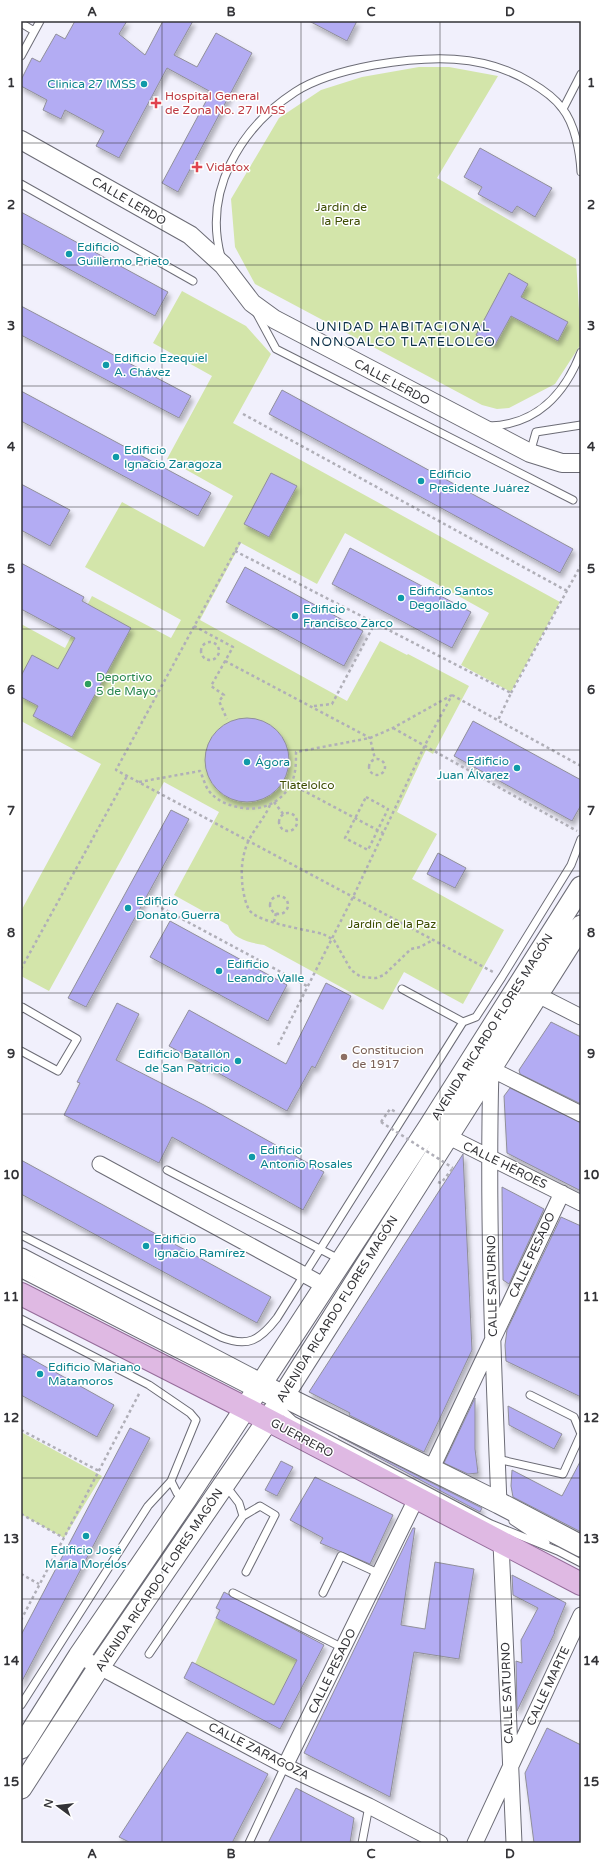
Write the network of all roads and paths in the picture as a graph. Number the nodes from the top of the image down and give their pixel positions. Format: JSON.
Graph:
{"nodes":[{"id":1,"x":40,"y":21,"type":"edge"},
{"id":2,"x":21,"y":23,"type":"edge"},
{"id":3,"x":34,"y":31,"type":"junction"},
{"id":4,"x":21,"y":56,"type":"edge"},
{"id":5,"x":581,"y":74,"type":"edge"},
{"id":6,"x":563,"y":109,"type":"junction"},
{"id":7,"x":21,"y":140,"type":"edge"},
{"id":8,"x":581,"y":172,"type":"edge"},
{"id":9,"x":21,"y":184,"type":"edge"},
{"id":10,"x":223,"y":265,"type":"junction"},
{"id":11,"x":193,"y":281,"type":"dead end"},
{"id":12,"x":252,"y":303,"type":"junction"},
{"id":13,"x":581,"y":352,"type":"edge"},
{"id":14,"x":243,"y":414,"type":"dead end"},
{"id":15,"x":581,"y":425,"type":"edge"},
{"id":16,"x":476,"y":426,"type":"junction"},
{"id":17,"x":530,"y":453,"type":"junction"},
{"id":18,"x":581,"y":463,"type":"edge"},
{"id":19,"x":573,"y":500,"type":"dead end"},
{"id":20,"x":240,"y":542,"type":"dead end"},
{"id":21,"x":235,"y":551,"type":"junction"},
{"id":22,"x":581,"y":565,"type":"edge"},
{"id":23,"x":567,"y":591,"type":"junction"},
{"id":24,"x":376,"y":622,"type":"junction"},
{"id":25,"x":194,"y":626,"type":"junction"},
{"id":26,"x":217,"y":639,"type":"junction"},
{"id":27,"x":214,"y":643,"type":"junction"},
{"id":28,"x":225,"y":661,"type":"junction"},
{"id":29,"x":512,"y":693,"type":"junction"},
{"id":30,"x":452,"y":695,"type":"junction"},
{"id":31,"x":314,"y":706,"type":"junction"},
{"id":32,"x":227,"y":719,"type":"dead end"},
{"id":33,"x":498,"y":720,"type":"junction"},
{"id":34,"x":393,"y":728,"type":"junction"},
{"id":35,"x":370,"y":738,"type":"junction"},
{"id":36,"x":425,"y":745,"type":"junction"},
{"id":37,"x":375,"y":759,"type":"junction"},
{"id":38,"x":581,"y":766,"type":"edge"},
{"id":39,"x":127,"y":776,"type":"junction"},
{"id":40,"x":139,"y":782,"type":"junction"},
{"id":41,"x":291,"y":784,"type":"junction"},
{"id":42,"x":274,"y":802,"type":"junction"},
{"id":43,"x":270,"y":805,"type":"junction"},
{"id":44,"x":284,"y":815,"type":"junction"},
{"id":45,"x":355,"y":818,"type":"junction"},
{"id":46,"x":378,"y":831,"type":"junction"},
{"id":47,"x":383,"y":833,"type":"junction"},
{"id":48,"x":581,"y":833,"type":"edge"},
{"id":49,"x":581,"y":839,"type":"edge"},
{"id":50,"x":249,"y":841,"type":"junction"},
{"id":51,"x":581,"y":887,"type":"edge"},
{"id":52,"x":353,"y":897,"type":"junction"},
{"id":53,"x":156,"y":905,"type":"dead end"},
{"id":54,"x":276,"y":913,"type":"junction"},
{"id":55,"x":274,"y":922,"type":"junction"},
{"id":56,"x":581,"y":926,"type":"edge"},
{"id":57,"x":331,"y":938,"type":"junction"},
{"id":58,"x":433,"y":940,"type":"junction"},
{"id":59,"x":21,"y":969,"type":"edge"},
{"id":60,"x":510,"y":981,"type":"junction"},
{"id":61,"x":307,"y":986,"type":"junction"},
{"id":62,"x":402,"y":989,"type":"dead end"},
{"id":63,"x":538,"y":995,"type":"junction"},
{"id":64,"x":21,"y":1009,"type":"edge"},
{"id":65,"x":581,"y":1017,"type":"edge"},
{"id":66,"x":463,"y":1022,"type":"junction"},
{"id":67,"x":278,"y":1045,"type":"dead end"},
{"id":68,"x":21,"y":1051,"type":"edge"},
{"id":69,"x":491,"y":1069,"type":"junction"},
{"id":70,"x":581,"y":1114,"type":"edge"},
{"id":71,"x":403,"y":1116,"type":"junction"},
{"id":72,"x":438,"y":1131,"type":"junction"},
{"id":73,"x":488,"y":1157,"type":"junction"},
{"id":74,"x":100,"y":1164,"type":"dead end"},
{"id":75,"x":453,"y":1168,"type":"dead end"},
{"id":76,"x":167,"y":1170,"type":"dead end"},
{"id":77,"x":562,"y":1193,"type":"junction"},
{"id":78,"x":581,"y":1203,"type":"edge"},
{"id":79,"x":21,"y":1234,"type":"edge"},
{"id":80,"x":319,"y":1248,"type":"junction"},
{"id":81,"x":21,"y":1259,"type":"edge"},
{"id":82,"x":341,"y":1260,"type":"junction"},
{"id":83,"x":21,"y":1274,"type":"edge"},
{"id":84,"x":304,"y":1275,"type":"junction"},
{"id":85,"x":325,"y":1286,"type":"junction"},
{"id":86,"x":21,"y":1294,"type":"edge"},
{"id":87,"x":21,"y":1319,"type":"edge"},
{"id":88,"x":493,"y":1338,"type":"junction"},
{"id":89,"x":288,"y":1343,"type":"junction"},
{"id":90,"x":305,"y":1359,"type":"junction"},
{"id":91,"x":149,"y":1385,"type":"junction"},
{"id":92,"x":530,"y":1395,"type":"dead end"},
{"id":93,"x":253,"y":1396,"type":"junction"},
{"id":94,"x":276,"y":1407,"type":"junction"},
{"id":95,"x":21,"y":1430,"type":"edge"},
{"id":96,"x":581,"y":1434,"type":"edge"},
{"id":97,"x":497,"y":1459,"type":"junction"},
{"id":98,"x":431,"y":1470,"type":"junction"},
{"id":99,"x":99,"y":1471,"type":"junction"},
{"id":100,"x":171,"y":1481,"type":"junction"},
{"id":101,"x":224,"y":1485,"type":"junction"},
{"id":102,"x":186,"y":1499,"type":"junction"},
{"id":103,"x":416,"y":1499,"type":"junction"},
{"id":104,"x":501,"y":1510,"type":"junction"},
{"id":105,"x":21,"y":1514,"type":"edge"},
{"id":106,"x":243,"y":1516,"type":"junction"},
{"id":107,"x":64,"y":1538,"type":"junction"},
{"id":108,"x":501,"y":1543,"type":"junction"},
{"id":109,"x":581,"y":1546,"type":"edge"},
{"id":110,"x":558,"y":1551,"type":"junction"},
{"id":111,"x":581,"y":1563,"type":"edge"},
{"id":112,"x":246,"y":1572,"type":"dead end"},
{"id":113,"x":21,"y":1574,"type":"edge"},
{"id":114,"x":380,"y":1574,"type":"junction"},
{"id":115,"x":39,"y":1584,"type":"junction"},
{"id":116,"x":581,"y":1584,"type":"edge"},
{"id":117,"x":233,"y":1593,"type":"dead end"},
{"id":118,"x":323,"y":1593,"type":"dead end"},
{"id":119,"x":581,"y":1615,"type":"edge"},
{"id":120,"x":21,"y":1620,"type":"edge"},
{"id":121,"x":343,"y":1648,"type":"junction"},
{"id":122,"x":149,"y":1654,"type":"dead end"},
{"id":123,"x":79,"y":1656,"type":"junction"},
{"id":124,"x":105,"y":1670,"type":"junction"},
{"id":125,"x":21,"y":1705,"type":"edge"},
{"id":126,"x":21,"y":1748,"type":"edge"},
{"id":127,"x":285,"y":1766,"type":"junction"},
{"id":128,"x":510,"y":1769,"type":"junction"},
{"id":129,"x":21,"y":1788,"type":"edge"},
{"id":130,"x":21,"y":1802,"type":"edge"},
{"id":131,"x":369,"y":1806,"type":"junction"},
{"id":132,"x":249,"y":1843,"type":"edge"},
{"id":133,"x":362,"y":1843,"type":"edge"},
{"id":134,"x":440,"y":1843,"type":"edge"},
{"id":135,"x":475,"y":1843,"type":"edge"},
{"id":136,"x":514,"y":1843,"type":"edge"}],
"edges":[{"from":1,"to":3,"type":"lane"},
{"from":2,"to":3,"type":"lane"},
{"from":3,"to":4,"type":"lane"},
{"from":5,"to":6,"type":"lane"},
{"from":6,"to":8,"type":"lane"},
{"from":6,"to":10,"type":"lane"},
{"from":7,"to":10,"type":"street","name":"CALLE LERDO"},
{"from":9,"to":11,"type":"lane"},
{"from":10,"to":12,"type":"street","name":"CALLE LERDO"},
{"from":12,"to":16,"type":"street","name":"CALLE LERDO"},
{"from":12,"to":19,"type":"lane"},
{"from":13,"to":16,"type":"lane"},
{"from":14,"to":23,"type":"path"},
{"from":15,"to":17,"type":"lane"},
{"from":16,"to":17,"type":"street","name":"CALLE LERDO"},
{"from":17,"to":18,"type":"street","name":"CALLE LERDO"},
{"from":20,"to":21,"type":"path"},
{"from":21,"to":24,"type":"path"},
{"from":21,"to":25,"type":"path"},
{"from":22,"to":23,"type":"path"},
{"from":23,"to":29,"type":"path"},
{"from":24,"to":29,"type":"path"},
{"from":24,"to":31,"type":"path"},
{"from":25,"to":26,"type":"path"},
{"from":25,"to":39,"type":"path"},
{"from":26,"to":27,"type":"path"},
{"from":26,"to":28,"type":"path"},
{"from":27,"to":27,"type":"path"},
{"from":28,"to":31,"type":"path"},
{"from":28,"to":32,"type":"path"},
{"from":29,"to":33,"type":"path"},
{"from":30,"to":33,"type":"path"},
{"from":30,"to":34,"type":"path"},
{"from":30,"to":36,"type":"path"},
{"from":31,"to":35,"type":"path"},
{"from":33,"to":38,"type":"path"},
{"from":34,"to":35,"type":"path"},
{"from":34,"to":36,"type":"path"},
{"from":35,"to":37,"type":"path"},
{"from":35,"to":41,"type":"path"},
{"from":36,"to":47,"type":"path"},
{"from":36,"to":48,"type":"path"},
{"from":37,"to":37,"type":"path"},
{"from":39,"to":40,"type":"path"},
{"from":39,"to":59,"type":"path"},
{"from":40,"to":43,"type":"path"},
{"from":40,"to":50,"type":"path"},
{"from":41,"to":42,"type":"path"},
{"from":41,"to":45,"type":"path"},
{"from":42,"to":43,"type":"path"},
{"from":42,"to":44,"type":"path"},
{"from":43,"to":50,"type":"path"},
{"from":44,"to":44,"type":"path"},
{"from":45,"to":46,"type":"path"},
{"from":45,"to":46,"type":"path"},
{"from":45,"to":46,"type":"path"},
{"from":46,"to":47,"type":"path"},
{"from":47,"to":52,"type":"path"},
{"from":49,"to":60,"type":"lane"},
{"from":50,"to":52,"type":"path"},
{"from":50,"to":55,"type":"path"},
{"from":51,"to":60,"type":"main road","name":"AVENIDA RICARDO FLORES MAGÓN"},
{"from":52,"to":57,"type":"path"},
{"from":52,"to":58,"type":"path"},
{"from":53,"to":61,"type":"path"},
{"from":54,"to":54,"type":"path"},
{"from":54,"to":55,"type":"path"},
{"from":55,"to":57,"type":"path"},
{"from":56,"to":63,"type":"main road","name":"AVENIDA RICARDO FLORES MAGÓN"},
{"from":57,"to":58,"type":"path"},
{"from":57,"to":61,"type":"path"},
{"from":58,"to":60,"type":"path"},
{"from":60,"to":63,"type":"street"},
{"from":60,"to":66,"type":"lane"},
{"from":60,"to":72,"type":"main road","name":"AVENIDA RICARDO FLORES MAGÓN"},
{"from":61,"to":67,"type":"path"},
{"from":62,"to":66,"type":"lane"},
{"from":63,"to":65,"type":"street"},
{"from":63,"to":69,"type":"main road","name":"AVENIDA RICARDO FLORES MAGÓN"},
{"from":64,"to":68,"type":"lane"},
{"from":66,"to":71,"type":"lane"},
{"from":69,"to":70,"type":"street"},
{"from":69,"to":72,"type":"main road","name":"AVENIDA RICARDO FLORES MAGÓN"},
{"from":69,"to":73,"type":"street","name":"CALLE SATURNO"},
{"from":71,"to":75,"type":"path","bridge":true},
{"from":71,"to":80,"type":"lane"},
{"from":72,"to":73,"type":"street","name":"CALLE HÉROES"},
{"from":72,"to":82,"type":"main road","name":"AVENIDA RICARDO FLORES MAGÓN"},
{"from":72,"to":90,"type":"main road","name":"AVENIDA RICARDO FLORES MAGÓN"},
{"from":73,"to":77,"type":"street","name":"CALLE HÉROES"},
{"from":73,"to":88,"type":"street","name":"CALLE SATURNO"},
{"from":74,"to":84,"type":"street"},
{"from":76,"to":80,"type":"lane"},
{"from":77,"to":78,"type":"street","name":"CALLE HÉROES"},
{"from":77,"to":88,"type":"street","name":"CALLE PESADO"},
{"from":79,"to":84,"type":"lane"},
{"from":80,"to":82,"type":"lane"},
{"from":80,"to":84,"type":"lane"},
{"from":81,"to":93,"type":"main road","name":"GUERRERO"},
{"from":82,"to":85,"type":"main road","name":"AVENIDA RICARDO FLORES MAGÓN"},
{"from":83,"to":93,"type":"lane"},
{"from":84,"to":85,"type":"street"},
{"from":85,"to":89,"type":"main road","name":"AVENIDA RICARDO FLORES MAGÓN"},
{"from":86,"to":93,"type":"main road","name":"GUERRERO"},
{"from":87,"to":91,"type":"lane"},
{"from":88,"to":97,"type":"street","name":"CALLE SATURNO"},
{"from":88,"to":98,"type":"street","name":"CALLE PESADO"},
{"from":89,"to":90,"type":"main road"},
{"from":89,"to":93,"type":"main road","name":"AVENIDA RICARDO FLORES MAGÓN"},
{"from":90,"to":94,"type":"main road","name":"AVENIDA RICARDO FLORES MAGÓN"},
{"from":91,"to":99,"type":"path"},
{"from":91,"to":100,"type":"lane"},
{"from":92,"to":96,"type":"lane"},
{"from":93,"to":94,"type":"main road","name":"GUERRERO"},
{"from":93,"to":102,"type":"main road","name":"AVENIDA RICARDO FLORES MAGÓN"},
{"from":94,"to":98,"type":"main road","name":"GUERRERO"},
{"from":94,"to":101,"type":"main road","name":"AVENIDA RICARDO FLORES MAGÓN"},
{"from":94,"to":103,"type":"main road","name":"GUERRERO"},
{"from":94,"to":104,"type":"lane"},
{"from":94,"to":110,"type":"lane"},
{"from":95,"to":99,"type":"path"},
{"from":96,"to":97,"type":"lane"},
{"from":97,"to":104,"type":"street","name":"CALLE SATURNO"},
{"from":98,"to":104,"type":"main road","name":"GUERRERO"},
{"from":99,"to":107,"type":"path"},
{"from":100,"to":102,"type":"lane"},
{"from":100,"to":125,"type":"lane"},
{"from":101,"to":106,"type":"lane"},
{"from":101,"to":124,"type":"main road","name":"AVENIDA RICARDO FLORES MAGÓN"},
{"from":102,"to":123,"type":"main road","name":"AVENIDA RICARDO FLORES MAGÓN"},
{"from":103,"to":108,"type":"main road","name":"GUERRERO"},
{"from":103,"to":114,"type":"street","name":"CALLE PESADO"},
{"from":104,"to":109,"type":"main road","name":"GUERRERO"},
{"from":104,"to":110,"type":"lane"},
{"from":105,"to":107,"type":"path"},
{"from":106,"to":112,"type":"lane"},
{"from":106,"to":122,"type":"lane"},
{"from":107,"to":115,"type":"path"},
{"from":108,"to":116,"type":"main road","name":"GUERRERO"},
{"from":108,"to":128,"type":"street","name":"CALLE SATURNO"},
{"from":110,"to":111,"type":"lane"},
{"from":113,"to":115,"type":"path"},
{"from":114,"to":118,"type":"lane"},
{"from":114,"to":121,"type":"street","name":"CALLE PESADO"},
{"from":115,"to":120,"type":"path"},
{"from":117,"to":121,"type":"lane"},
{"from":119,"to":128,"type":"street","name":"CALLE MARTE"},
{"from":121,"to":127,"type":"street","name":"CALLE PESADO"},
{"from":123,"to":124,"type":"street","name":"CALLE ZARAGOZA"},
{"from":123,"to":126,"type":"main road","name":"AVENIDA RICARDO FLORES MAGÓN"},
{"from":124,"to":127,"type":"street","name":"CALLE ZARAGOZA"},
{"from":124,"to":129,"type":"main road","name":"AVENIDA RICARDO FLORES MAGÓN"},
{"from":124,"to":130,"type":"main road"},
{"from":127,"to":131,"type":"street","name":"CALLE ZARAGOZA"},
{"from":127,"to":132,"type":"lane","name":"CALLE PESADO"},
{"from":128,"to":135,"type":"street","name":"CALLE MARTE"},
{"from":128,"to":136,"type":"street","name":"CALLE SATURNO"},
{"from":131,"to":133,"type":"lane"},
{"from":131,"to":134,"type":"street","name":"CALLE ZARAGOZA"}]}
